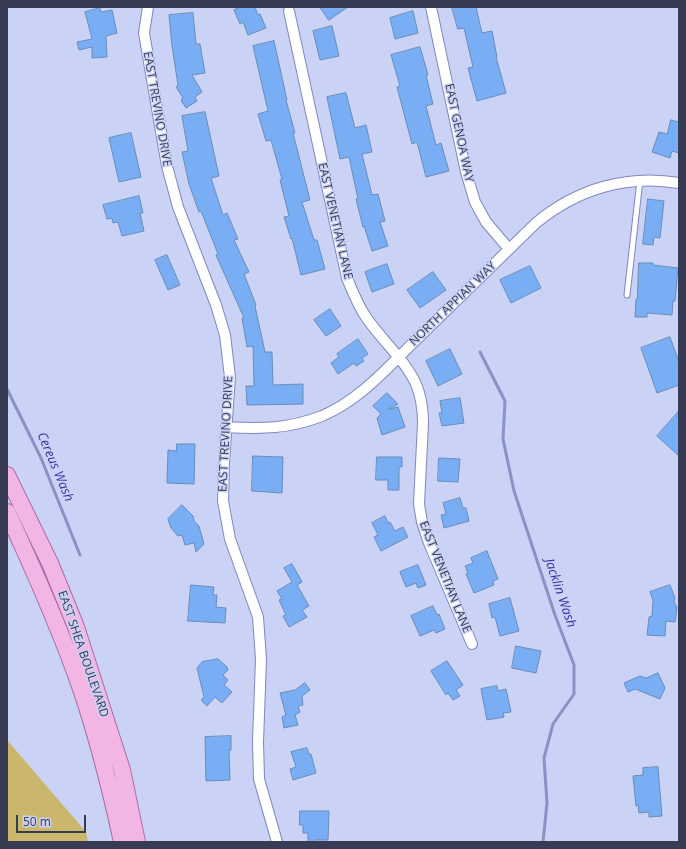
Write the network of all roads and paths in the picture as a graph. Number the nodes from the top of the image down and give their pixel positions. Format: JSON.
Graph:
{"nodes":[{"id":1,"x":148,"y":7,"type":"edge"},
{"id":2,"x":431,"y":7,"type":"edge"},
{"id":3,"x":289,"y":11,"type":"dead end"},
{"id":4,"x":640,"y":180,"type":"junction"},
{"id":5,"x":679,"y":183,"type":"edge"},
{"id":6,"x":509,"y":249,"type":"junction"},
{"id":7,"x":627,"y":295,"type":"dead end"},
{"id":8,"x":398,"y":358,"type":"junction"},
{"id":9,"x":226,"y":428,"type":"junction"},
{"id":10,"x":7,"y":475,"type":"edge"},
{"id":11,"x":26,"y":512,"type":"junction"},
{"id":12,"x":9,"y":516,"type":"edge"},
{"id":13,"x":472,"y":644,"type":"dead end"},
{"id":14,"x":122,"y":842,"type":"edge"},
{"id":15,"x":137,"y":842,"type":"edge"},
{"id":16,"x":277,"y":842,"type":"edge"}],
"edges":[{"from":1,"to":9,"type":"street","name":"EAST TREVINO DRIVE"},
{"from":2,"to":6,"type":"street","name":"EAST GENOA WAY"},
{"from":3,"to":8,"type":"street","name":"EAST VENETIAN LANE"},
{"from":4,"to":5,"type":"street","name":"NORTH APPIAN WAY"},
{"from":4,"to":6,"type":"street","name":"NORTH APPIAN WAY"},
{"from":4,"to":7,"type":"lane"},
{"from":6,"to":8,"type":"street","name":"NORTH APPIAN WAY"},
{"from":8,"to":9,"type":"street","name":"NORTH APPIAN WAY"},
{"from":8,"to":13,"type":"street","name":"EAST VENETIAN LANE"},
{"from":9,"to":16,"type":"street","name":"EAST TREVINO DRIVE"},
{"from":10,"to":11,"type":"main road","name":"EAST SHEA BOULEVARD"},
{"from":11,"to":12,"type":"main road"},
{"from":11,"to":15,"type":"main road","name":"EAST SHEA BOULEVARD"},
{"from":12,"to":14,"type":"main road","name":"EAST SHEA BOULEVARD"}]}
